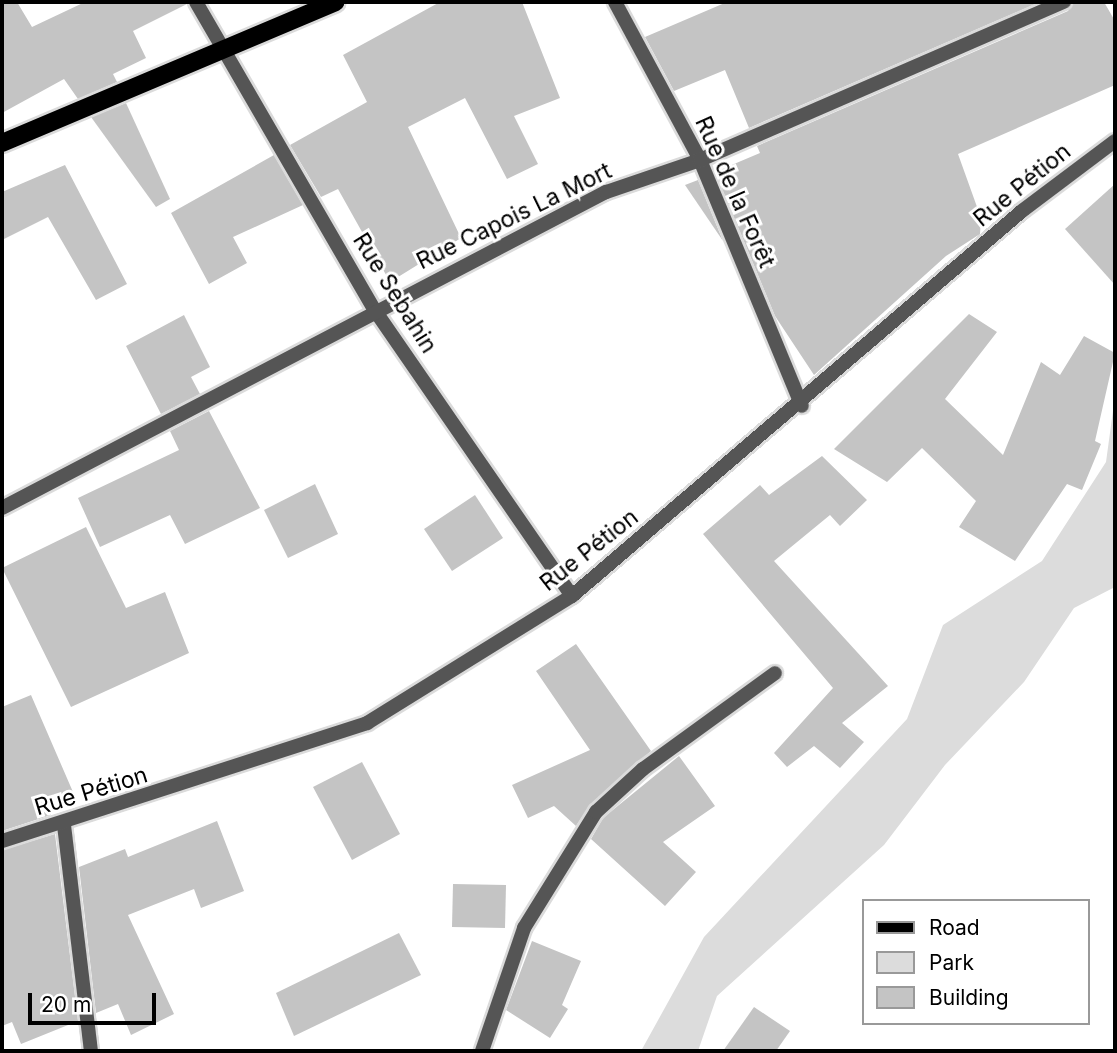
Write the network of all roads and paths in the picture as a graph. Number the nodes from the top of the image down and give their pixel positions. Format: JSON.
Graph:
{"nodes":[{"id":1,"x":196,"y":2,"type":"edge"},
{"id":2,"x":335,"y":2,"type":"edge"},
{"id":3,"x":615,"y":2,"type":"edge"},
{"id":4,"x":1064,"y":2,"type":"edge"},
{"id":5,"x":225,"y":46,"type":"junction"},
{"id":6,"x":1115,"y":141,"type":"edge"},
{"id":7,"x":2,"y":143,"type":"edge"},
{"id":8,"x":700,"y":160,"type":"junction"},
{"id":9,"x":376,"y":312,"type":"junction"},
{"id":10,"x":802,"y":406,"type":"junction"},
{"id":11,"x":2,"y":509,"type":"edge"},
{"id":12,"x":572,"y":596,"type":"junction"},
{"id":13,"x":775,"y":673,"type":"dead end"},
{"id":14,"x":64,"y":825,"type":"junction"},
{"id":15,"x":2,"y":841,"type":"edge"},
{"id":16,"x":91,"y":1051,"type":"edge"},
{"id":17,"x":482,"y":1051,"type":"edge"}],
"edges":[{"from":1,"to":5,"type":"street","name":"Rue Sebahin"},
{"from":2,"to":5,"type":"main road"},
{"from":3,"to":8,"type":"street","name":"Rue de la Forêt"},
{"from":4,"to":8,"type":"street","name":"Rue Capois La Mort"},
{"from":5,"to":7,"type":"main road"},
{"from":5,"to":9,"type":"street","name":"Rue Sebahin"},
{"from":6,"to":10,"type":"street","name":"Rue Pétion"},
{"from":8,"to":9,"type":"street","name":"Rue Capois La Mort"},
{"from":8,"to":10,"type":"street","name":"Rue de la Forêt"},
{"from":9,"to":11,"type":"street","name":"Rue Capois La Mort"},
{"from":9,"to":12,"type":"street","name":"Rue Sebahin"},
{"from":10,"to":12,"type":"street","name":"Rue Pétion"},
{"from":12,"to":14,"type":"street","name":"Rue Pétion"},
{"from":13,"to":17,"type":"street"},
{"from":14,"to":15,"type":"street","name":"Rue Pétion"},
{"from":14,"to":16,"type":"street"}]}
